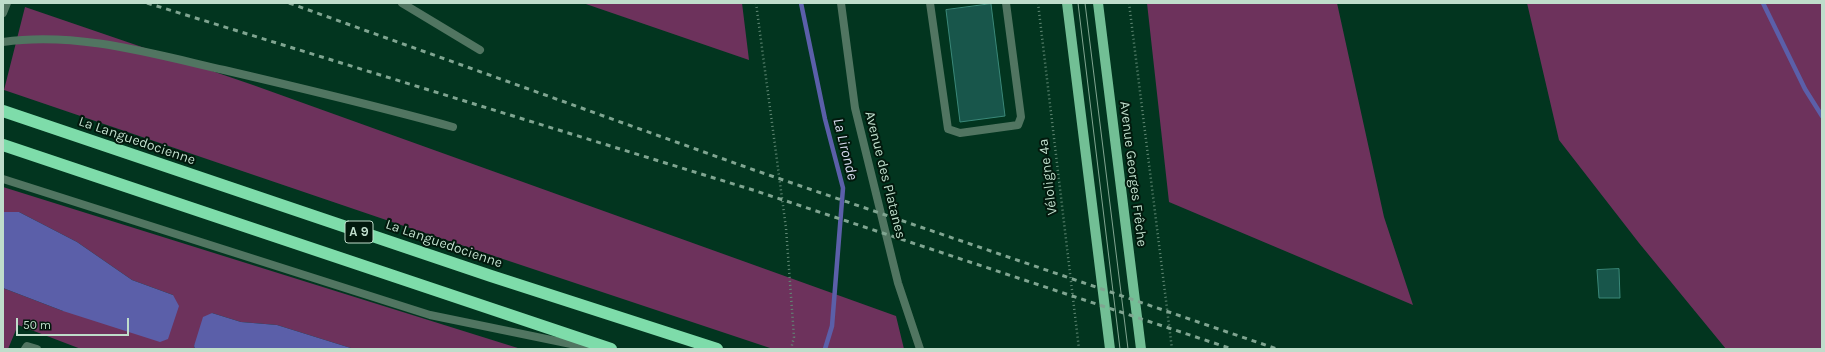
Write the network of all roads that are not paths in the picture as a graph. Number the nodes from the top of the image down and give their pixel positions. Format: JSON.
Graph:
{"nodes":[{"id":1,"x":7,"y":3,"type":"edge"},
{"id":2,"x":402,"y":3,"type":"edge"},
{"id":3,"x":841,"y":3,"type":"edge"},
{"id":4,"x":930,"y":3,"type":"edge"},
{"id":5,"x":1006,"y":3,"type":"edge"},
{"id":6,"x":1067,"y":3,"type":"edge"},
{"id":7,"x":1098,"y":3,"type":"edge"},
{"id":8,"x":3,"y":13,"type":"edge"},
{"id":9,"x":3,"y":42,"type":"edge"},
{"id":10,"x":480,"y":50,"type":"dead end"},
{"id":11,"x":3,"y":111,"type":"edge"},
{"id":12,"x":453,"y":127,"type":"dead end"},
{"id":13,"x":3,"y":145,"type":"edge"},
{"id":14,"x":3,"y":179,"type":"edge"},
{"id":15,"x":25,"y":349,"type":"edge"},
{"id":16,"x":37,"y":349,"type":"edge"},
{"id":17,"x":595,"y":349,"type":"edge"},
{"id":18,"x":611,"y":349,"type":"edge"},
{"id":19,"x":717,"y":349,"type":"edge"},
{"id":20,"x":920,"y":349,"type":"edge"},
{"id":21,"x":1110,"y":349,"type":"edge"},
{"id":22,"x":1141,"y":349,"type":"edge"}],
"edges":[{"from":1,"to":8,"type":"street"},
{"from":2,"to":10,"type":"street"},
{"from":3,"to":20,"type":"street","name":"Avenue des Platanes"},
{"from":4,"to":5,"type":"street"},
{"from":6,"to":21,"type":"main road"},
{"from":7,"to":22,"type":"main road","name":"Avenue Georges Frêche"},
{"from":9,"to":12,"type":"street"},
{"from":11,"to":19,"type":"highway","name":"La Languedocienne","number":"A 9"},
{"from":13,"to":18,"type":"highway","number":"A 9"},
{"from":14,"to":17,"type":"street"},
{"from":15,"to":16,"type":"street"}]}
